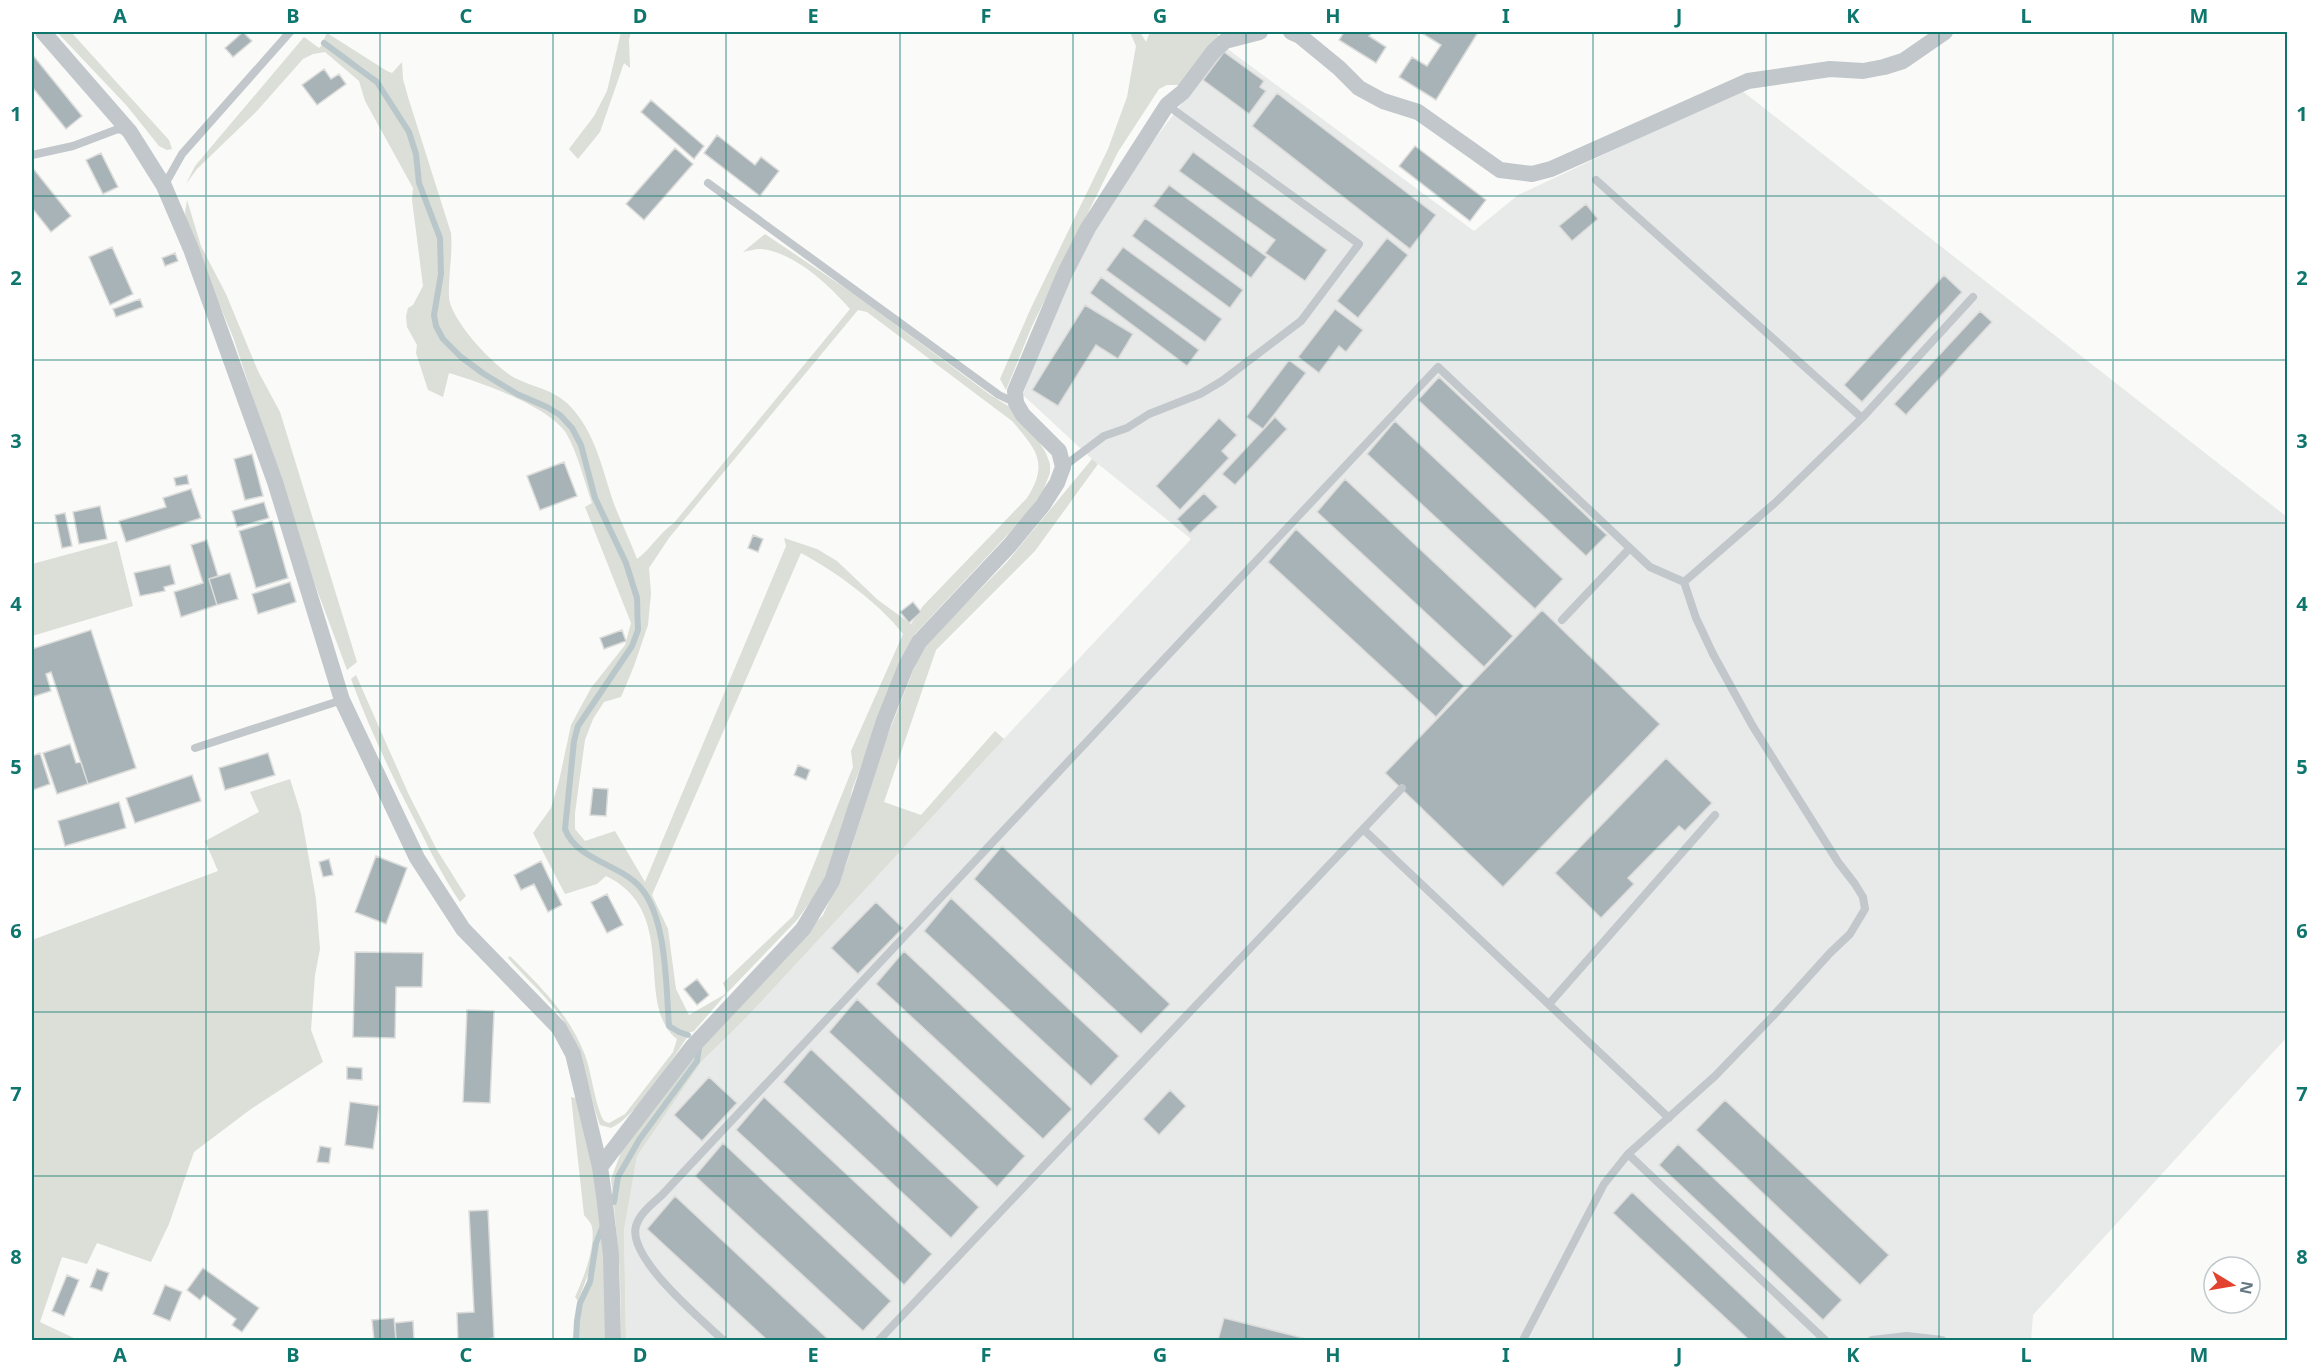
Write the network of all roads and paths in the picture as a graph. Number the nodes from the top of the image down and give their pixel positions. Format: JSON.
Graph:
{"nodes":[{"id":1,"x":43,"y":32,"type":"edge"},
{"id":2,"x":290,"y":32,"type":"edge"},
{"id":3,"x":1260,"y":32,"type":"edge"},
{"id":4,"x":1291,"y":32,"type":"edge"},
{"id":5,"x":1945,"y":32,"type":"edge"},
{"id":6,"x":1167,"y":105,"type":"junction"},
{"id":7,"x":130,"y":132,"type":"junction"},
{"id":8,"x":32,"y":155,"type":"edge"},
{"id":9,"x":1596,"y":180,"type":"dead end"},
{"id":10,"x":708,"y":183,"type":"dead end"},
{"id":11,"x":164,"y":186,"type":"junction"},
{"id":12,"x":1973,"y":297,"type":"dead end"},
{"id":13,"x":1016,"y":403,"type":"junction"},
{"id":14,"x":1862,"y":418,"type":"junction"},
{"id":15,"x":1063,"y":467,"type":"junction"},
{"id":16,"x":1630,"y":548,"type":"junction"},
{"id":17,"x":1684,"y":582,"type":"junction"},
{"id":18,"x":1562,"y":620,"type":"dead end"},
{"id":19,"x":342,"y":700,"type":"junction"},
{"id":20,"x":195,"y":748,"type":"dead end"},
{"id":21,"x":1402,"y":788,"type":"dead end"},
{"id":22,"x":1715,"y":815,"type":"dead end"},
{"id":23,"x":1363,"y":829,"type":"junction"},
{"id":24,"x":1549,"y":1004,"type":"junction"},
{"id":25,"x":1669,"y":1118,"type":"junction"},
{"id":26,"x":1628,"y":1154,"type":"junction"},
{"id":27,"x":600,"y":1167,"type":"junction"},
{"id":28,"x":613,"y":1341,"type":"edge"},
{"id":29,"x":723,"y":1341,"type":"edge"},
{"id":30,"x":879,"y":1341,"type":"edge"},
{"id":31,"x":1522,"y":1341,"type":"edge"},
{"id":32,"x":1825,"y":1341,"type":"edge"},
{"id":33,"x":1872,"y":1341,"type":"edge"},
{"id":34,"x":1942,"y":1341,"type":"edge"}],
"edges":[{"from":1,"to":7,"type":"street"},
{"from":2,"to":11,"type":"lane"},
{"from":3,"to":6,"type":"street"},
{"from":4,"to":5,"type":"street"},
{"from":6,"to":13,"type":"street"},
{"from":6,"to":15,"type":"lane"},
{"from":7,"to":8,"type":"lane"},
{"from":7,"to":11,"type":"street"},
{"from":9,"to":14,"type":"lane"},
{"from":10,"to":13,"type":"lane"},
{"from":11,"to":19,"type":"street"},
{"from":12,"to":14,"type":"lane"},
{"from":13,"to":15,"type":"street"},
{"from":14,"to":17,"type":"lane"},
{"from":15,"to":27,"type":"street"},
{"from":16,"to":17,"type":"lane"},
{"from":16,"to":18,"type":"lane"},
{"from":16,"to":29,"type":"lane"},
{"from":17,"to":25,"type":"lane"},
{"from":19,"to":20,"type":"lane"},
{"from":19,"to":27,"type":"street"},
{"from":21,"to":23,"type":"lane"},
{"from":22,"to":24,"type":"lane"},
{"from":23,"to":24,"type":"lane"},
{"from":23,"to":30,"type":"lane"},
{"from":24,"to":25,"type":"lane"},
{"from":25,"to":26,"type":"lane"},
{"from":26,"to":31,"type":"lane"},
{"from":26,"to":32,"type":"lane"},
{"from":27,"to":28,"type":"street"},
{"from":33,"to":34,"type":"lane"}]}
